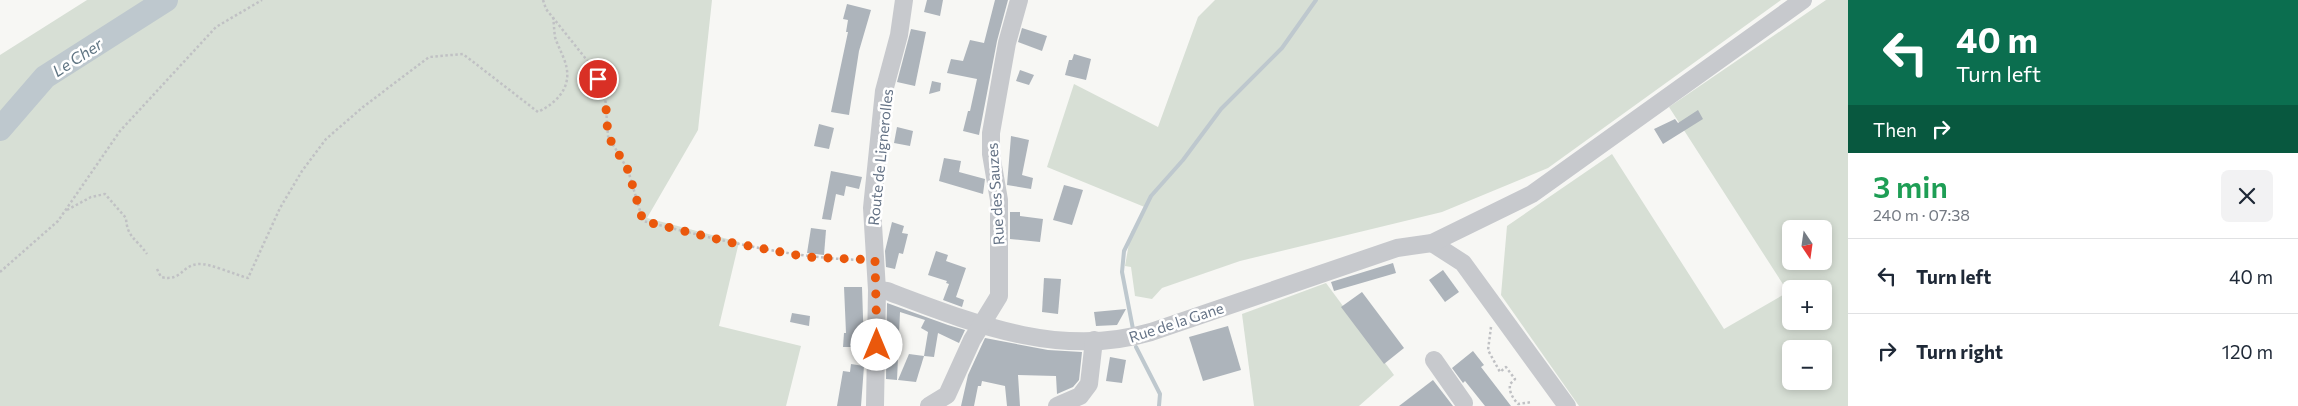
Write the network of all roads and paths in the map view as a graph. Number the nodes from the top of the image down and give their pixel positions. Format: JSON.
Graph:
{"nodes":[{"id":1,"x":262,"y":0,"type":"edge"},
{"id":2,"x":543,"y":0,"type":"edge"},
{"id":3,"x":904,"y":0,"type":"edge"},
{"id":4,"x":1019,"y":0,"type":"edge"},
{"id":5,"x":1803,"y":0,"type":"edge"},
{"id":6,"x":553,"y":17,"type":"junction"},
{"id":7,"x":65,"y":211,"type":"junction"},
{"id":8,"x":1432,"y":243,"type":"junction"},
{"id":9,"x":148,"y":254,"type":"dead end"},
{"id":10,"x":875,"y":260,"type":"junction"},
{"id":11,"x":157,"y":269,"type":"dead end"},
{"id":12,"x":0,"y":272,"type":"edge"},
{"id":13,"x":878,"y":290,"type":"junction"},
{"id":14,"x":1492,"y":321,"type":"dead end"},
{"id":15,"x":980,"y":326,"type":"junction"},
{"id":16,"x":1094,"y":340,"type":"junction"},
{"id":17,"x":1434,"y":360,"type":"dead end"},
{"id":18,"x":1464,"y":402,"type":"dead end"},
{"id":19,"x":1532,"y":402,"type":"dead end"},
{"id":20,"x":935,"y":405,"type":"edge"},
{"id":21,"x":875,"y":406,"type":"edge"},
{"id":22,"x":1057,"y":406,"type":"edge"},
{"id":23,"x":1567,"y":406,"type":"edge"}],
"edges":[{"from":1,"to":7,"type":"path"},
{"from":2,"to":6,"type":"path"},
{"from":3,"to":10,"type":"street","name":"Route de Lignerolles"},
{"from":4,"to":15,"type":"street","name":"Rue des Sauzes"},
{"from":5,"to":8,"type":"street","name":"Rue de la Gane"},
{"from":6,"to":10,"type":"path"},
{"from":6,"to":11,"type":"path"},
{"from":7,"to":9,"type":"path"},
{"from":7,"to":12,"type":"path"},
{"from":8,"to":16,"type":"street","name":"Rue de la Gane"},
{"from":8,"to":23,"type":"street"},
{"from":10,"to":13,"type":"street","name":"Route de Lignerolles"},
{"from":13,"to":15,"type":"street","name":"Rue de la Gane"},
{"from":13,"to":21,"type":"street","name":"Route de Lignerolles"},
{"from":14,"to":19,"type":"path"},
{"from":15,"to":16,"type":"street","name":"Rue de la Gane"},
{"from":15,"to":20,"type":"street"},
{"from":16,"to":22,"type":"street"},
{"from":17,"to":18,"type":"street"}]}
